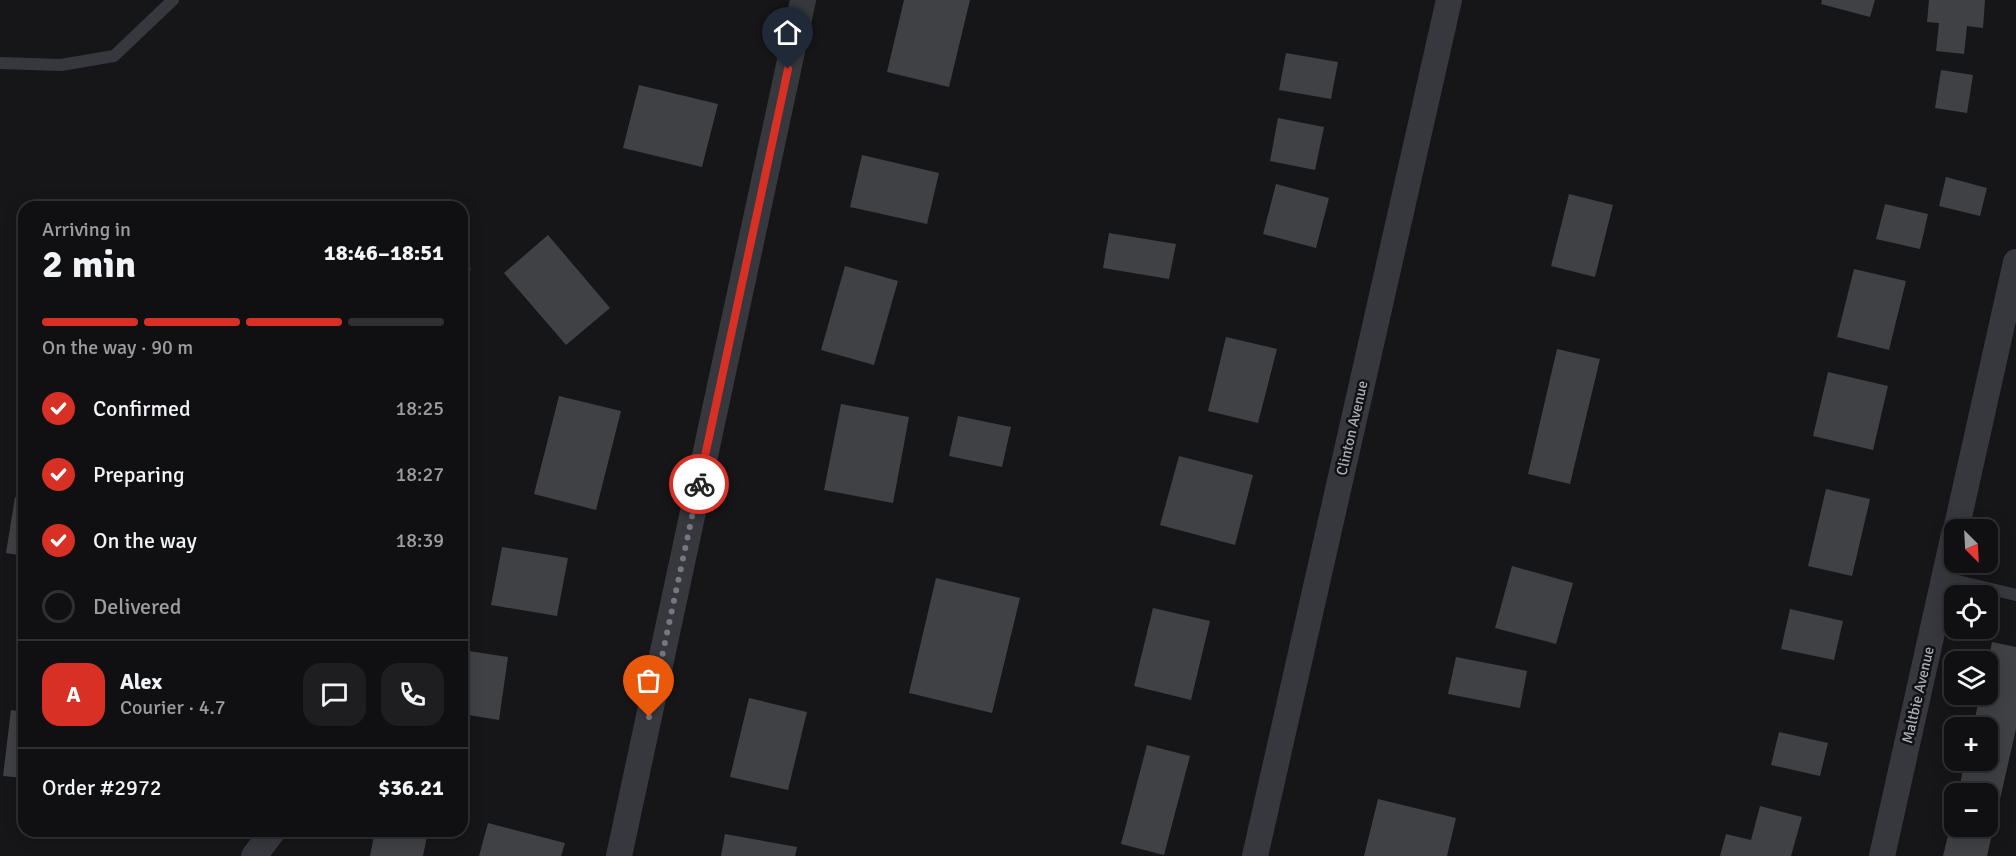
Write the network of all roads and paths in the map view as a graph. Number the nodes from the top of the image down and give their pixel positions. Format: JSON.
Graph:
{"nodes":[{"id":1,"x":173,"y":0,"type":"edge"},
{"id":2,"x":803,"y":0,"type":"edge"},
{"id":3,"x":1449,"y":0,"type":"edge"},
{"id":4,"x":0,"y":63,"type":"edge"},
{"id":5,"x":2016,"y":262,"type":"edge"},
{"id":6,"x":1958,"y":519,"type":"edge"},
{"id":7,"x":1946,"y":573,"type":"edge"},
{"id":8,"x":1945,"y":578,"type":"junction"},
{"id":9,"x":2016,"y":595,"type":"edge"},
{"id":10,"x":268,"y":837,"type":"edge"},
{"id":11,"x":254,"y":856,"type":"edge"},
{"id":12,"x":620,"y":856,"type":"edge"},
{"id":13,"x":1255,"y":856,"type":"edge"},
{"id":14,"x":1882,"y":856,"type":"edge"}],
"edges":[{"from":1,"to":4,"type":"lane"},
{"from":2,"to":12,"type":"street"},
{"from":3,"to":13,"type":"street","name":"Clinton Avenue"},
{"from":5,"to":6,"type":"street"},
{"from":7,"to":8,"type":"street","name":"Maltbie Avenue"},
{"from":8,"to":9,"type":"lane"},
{"from":8,"to":14,"type":"street","name":"Maltbie Avenue"},
{"from":10,"to":11,"type":"street"}]}
